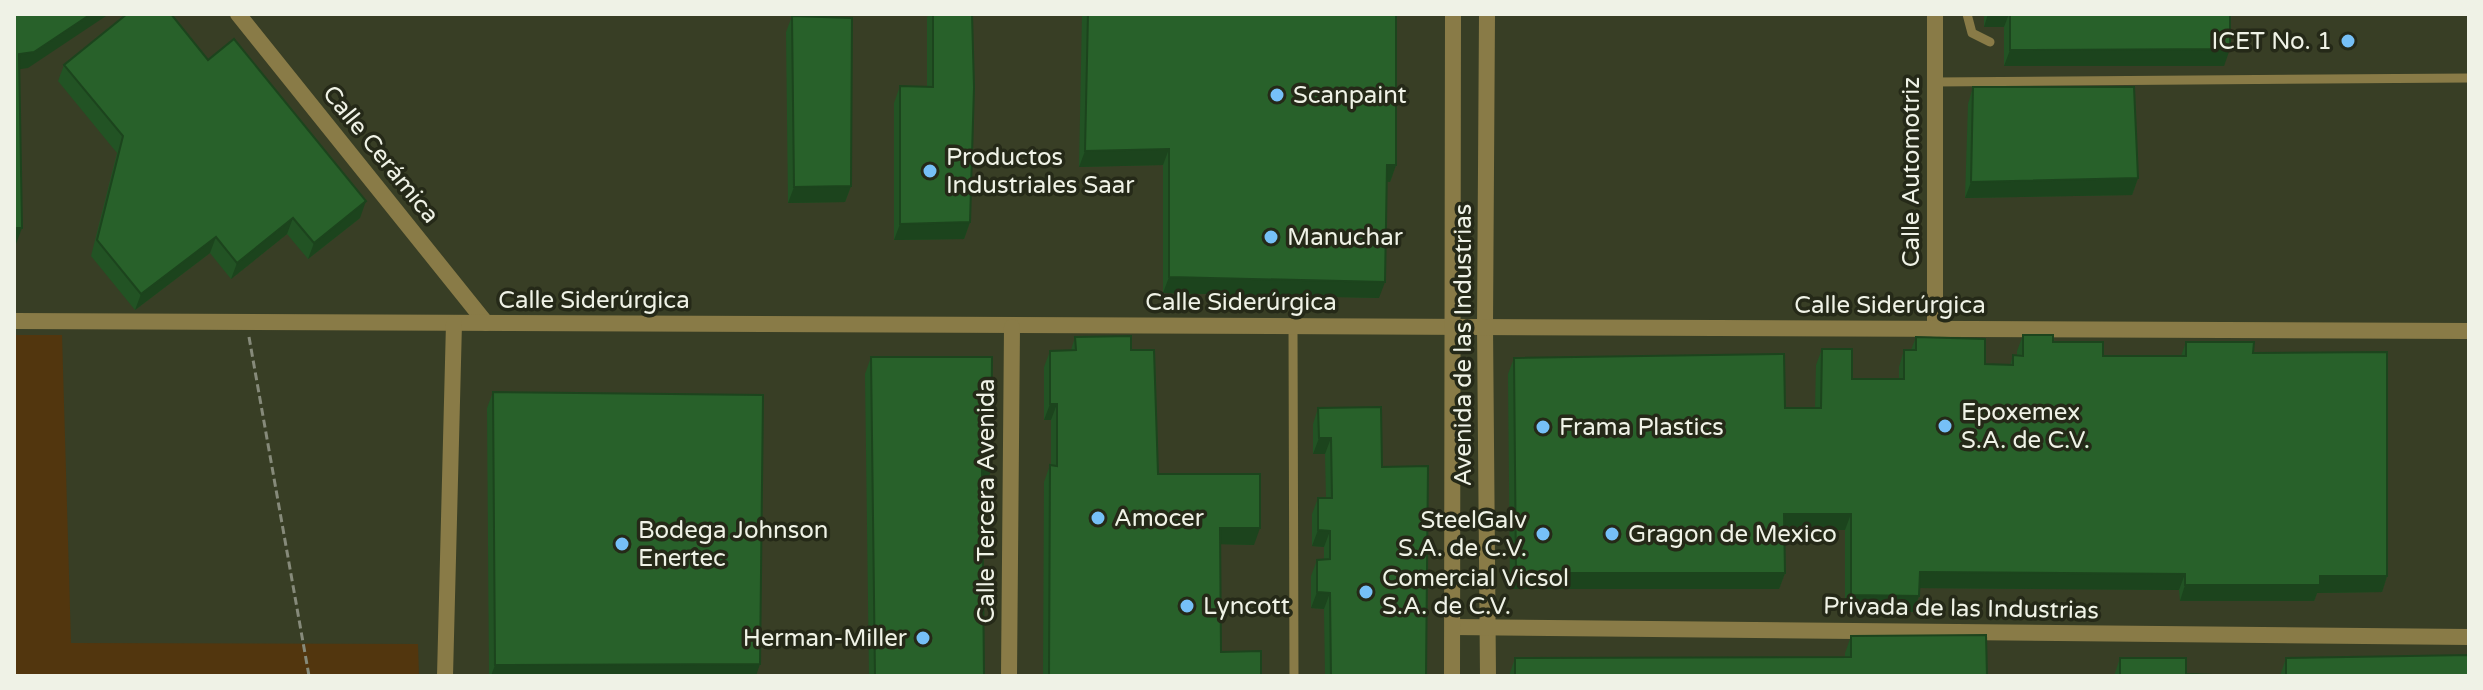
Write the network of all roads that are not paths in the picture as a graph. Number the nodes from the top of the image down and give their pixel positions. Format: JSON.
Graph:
{"nodes":[{"id":1,"x":238,"y":14,"type":"edge"},
{"id":2,"x":1453,"y":14,"type":"edge"},
{"id":3,"x":1487,"y":14,"type":"edge"},
{"id":4,"x":1935,"y":14,"type":"edge"},
{"id":5,"x":1967,"y":14,"type":"edge"},
{"id":6,"x":1990,"y":42,"type":"dead end"},
{"id":7,"x":2469,"y":78,"type":"edge"},
{"id":8,"x":1935,"y":82,"type":"junction"},
{"id":9,"x":14,"y":321,"type":"edge"},
{"id":10,"x":454,"y":323,"type":"junction"},
{"id":11,"x":486,"y":323,"type":"junction"},
{"id":12,"x":1451,"y":325,"type":"junction"},
{"id":13,"x":1293,"y":326,"type":"junction"},
{"id":14,"x":1485,"y":326,"type":"junction"},
{"id":15,"x":1012,"y":327,"type":"junction"},
{"id":16,"x":1935,"y":329,"type":"junction"},
{"id":17,"x":2469,"y":331,"type":"edge"},
{"id":18,"x":1453,"y":627,"type":"junction"},
{"id":19,"x":1488,"y":628,"type":"junction"},
{"id":20,"x":2469,"y":637,"type":"edge"},
{"id":21,"x":445,"y":676,"type":"edge"},
{"id":22,"x":1009,"y":676,"type":"edge"},
{"id":23,"x":1294,"y":676,"type":"edge"},
{"id":24,"x":1452,"y":676,"type":"edge"},
{"id":25,"x":1488,"y":676,"type":"edge"}],
"edges":[{"from":1,"to":11,"type":"street","name":"Calle Cerámica"},
{"from":2,"to":12,"type":"street","name":"Avenida de las Industrias"},
{"from":3,"to":14,"type":"street","name":"Avenida de las Industrias"},
{"from":4,"to":8,"type":"street","name":"Calle Automotriz"},
{"from":5,"to":6,"type":"lane"},
{"from":7,"to":8,"type":"lane"},
{"from":8,"to":16,"type":"street","name":"Calle Automotriz"},
{"from":9,"to":10,"type":"street","name":"Calle Siderúrgica"},
{"from":10,"to":11,"type":"street","name":"Calle Siderúrgica"},
{"from":10,"to":21,"type":"street"},
{"from":11,"to":15,"type":"street","name":"Calle Siderúrgica"},
{"from":12,"to":13,"type":"street","name":"Calle Siderúrgica"},
{"from":12,"to":14,"type":"street","name":"Calle Siderúrgica"},
{"from":12,"to":18,"type":"street","name":"Avenida de las Industrias"},
{"from":13,"to":15,"type":"street","name":"Calle Siderúrgica"},
{"from":13,"to":23,"type":"lane"},
{"from":14,"to":16,"type":"street","name":"Calle Siderúrgica"},
{"from":14,"to":19,"type":"street","name":"Avenida de las Industrias"},
{"from":15,"to":22,"type":"street","name":"Calle Tercera Avenida"},
{"from":16,"to":17,"type":"street","name":"Calle Siderúrgica"},
{"from":18,"to":19,"type":"street","name":"Privada de las Industrias"},
{"from":18,"to":24,"type":"street","name":"Avenida de las Industrias"},
{"from":19,"to":20,"type":"street","name":"Privada de las Industrias"},
{"from":19,"to":25,"type":"street","name":"Avenida de las Industrias"}]}
